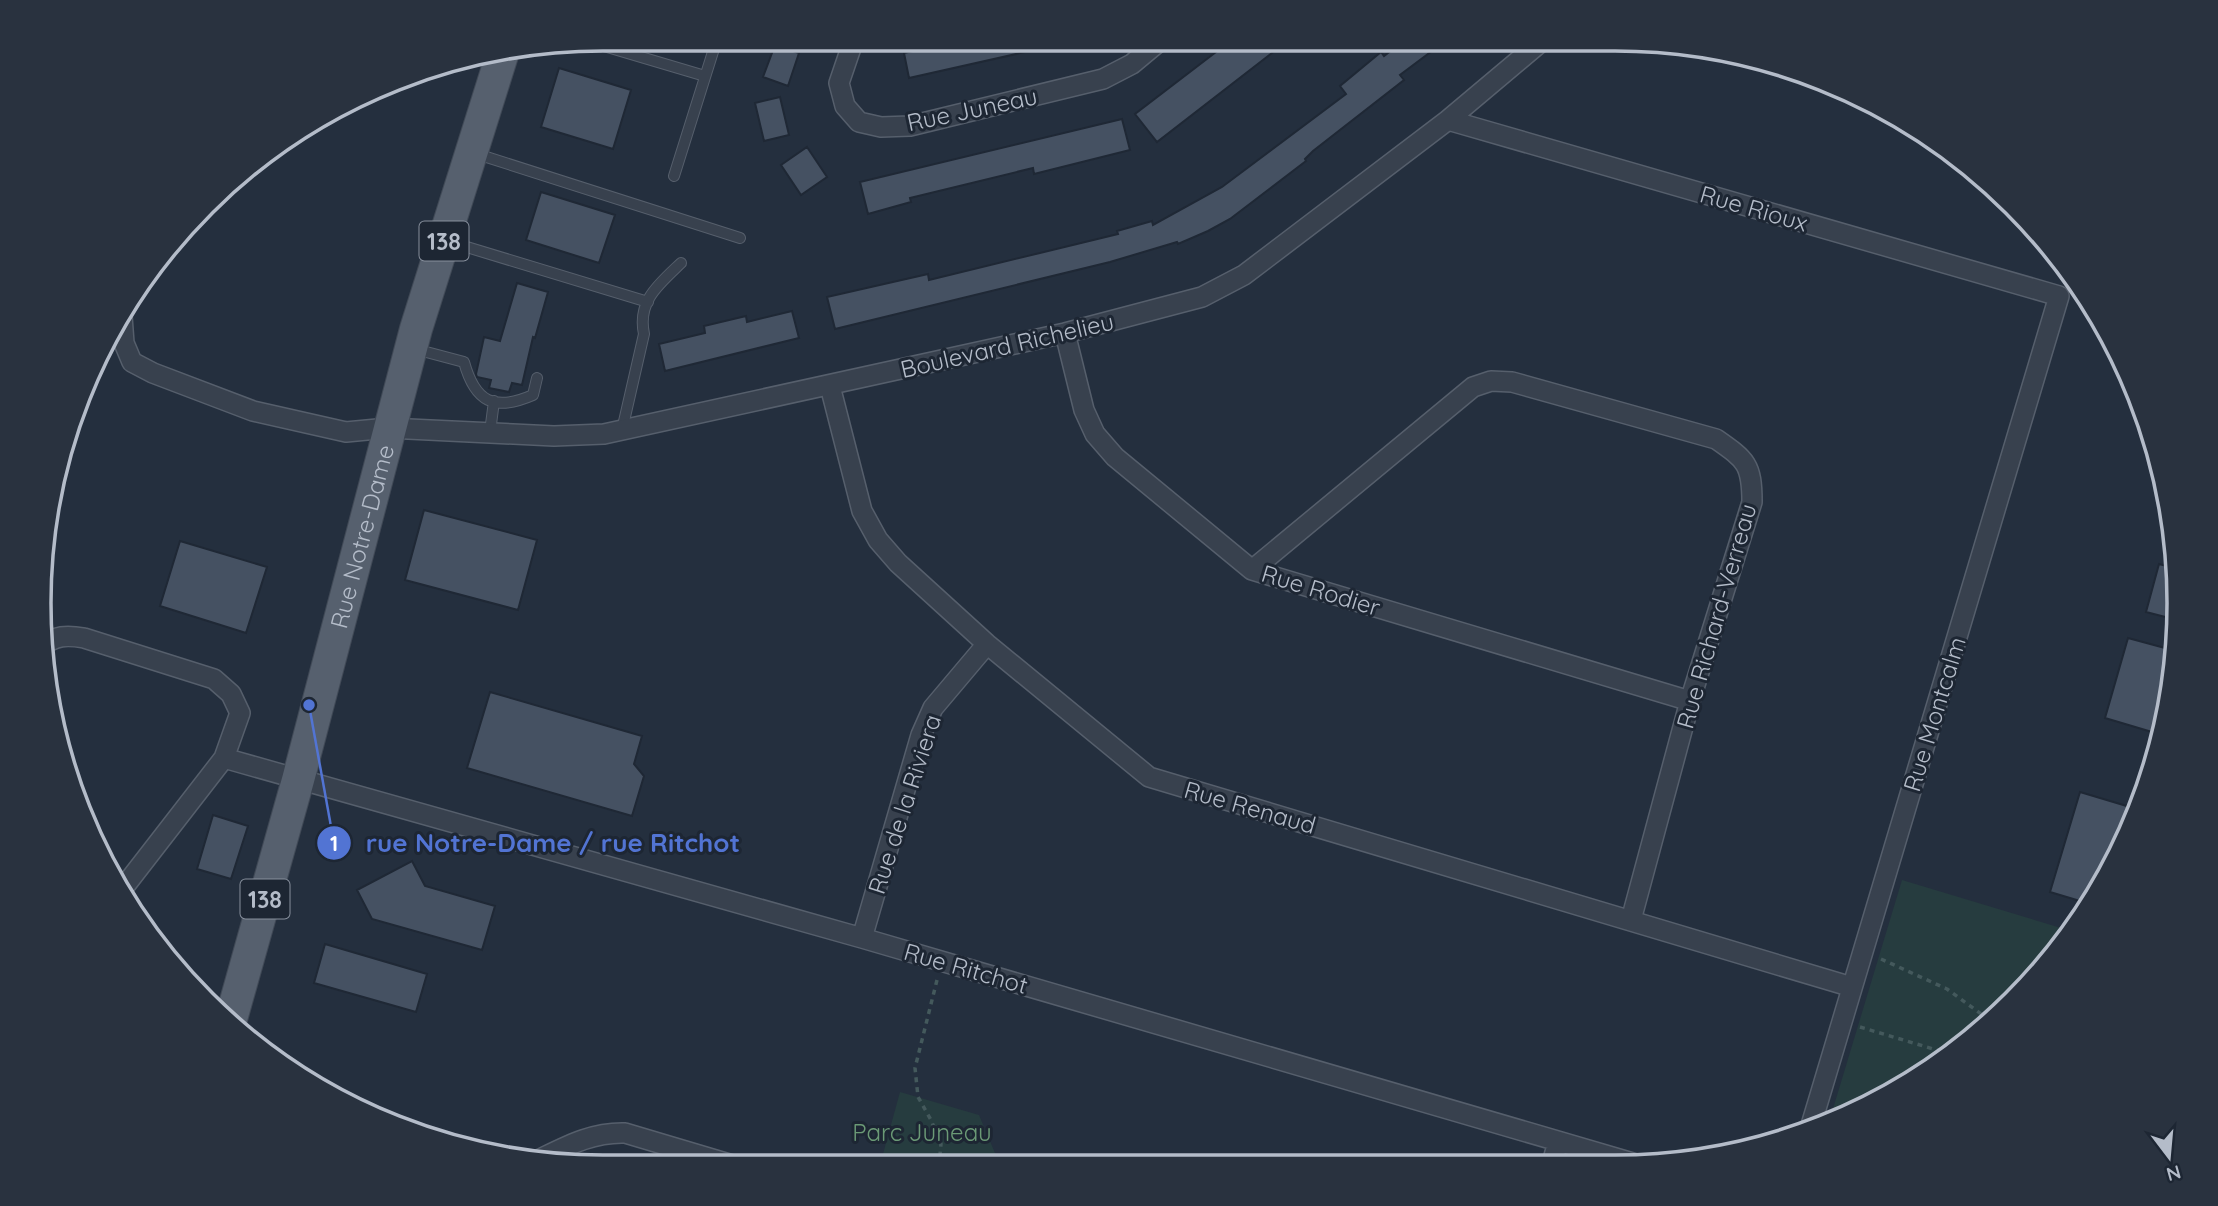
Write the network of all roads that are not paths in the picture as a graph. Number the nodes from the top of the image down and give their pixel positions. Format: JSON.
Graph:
{"nodes":[{"id":1,"x":621,"y":51,"type":"edge"},
{"id":2,"x":713,"y":51,"type":"edge"},
{"id":3,"x":849,"y":51,"type":"edge"},
{"id":4,"x":1148,"y":51,"type":"edge"},
{"id":5,"x":1531,"y":51,"type":"edge"},
{"id":6,"x":500,"y":60,"type":"edge"},
{"id":7,"x":705,"y":76,"type":"junction"},
{"id":8,"x":1448,"y":120,"type":"junction"},
{"id":9,"x":472,"y":152,"type":"junction"},
{"id":10,"x":674,"y":176,"type":"dead end"},
{"id":11,"x":740,"y":238,"type":"dead end"},
{"id":12,"x":444,"y":240,"type":"junction"},
{"id":13,"x":681,"y":264,"type":"dead end"},
{"id":14,"x":2059,"y":296,"type":"joint"},
{"id":15,"x":648,"y":302,"type":"junction"},
{"id":16,"x":123,"y":331,"type":"edge"},
{"id":17,"x":1065,"y":333,"type":"junction"},
{"id":18,"x":411,"y":348,"type":"junction"},
{"id":19,"x":537,"y":378,"type":"dead end"},
{"id":20,"x":830,"y":386,"type":"junction"},
{"id":21,"x":494,"y":401,"type":"junction"},
{"id":22,"x":388,"y":428,"type":"junction"},
{"id":23,"x":622,"y":430,"type":"junction"},
{"id":24,"x":490,"y":432,"type":"junction"},
{"id":25,"x":1252,"y":570,"type":"junction"},
{"id":26,"x":52,"y":639,"type":"edge"},
{"id":27,"x":987,"y":644,"type":"junction"},
{"id":28,"x":1690,"y":701,"type":"junction"},
{"id":29,"x":224,"y":758,"type":"junction"},
{"id":30,"x":298,"y":780,"type":"junction"},
{"id":31,"x":127,"y":883,"type":"edge"},
{"id":32,"x":1631,"y":919,"type":"junction"},
{"id":33,"x":862,"y":938,"type":"junction"},
{"id":34,"x":1852,"y":987,"type":"junction"},
{"id":35,"x":234,"y":1013,"type":"edge"},
{"id":36,"x":1813,"y":1118,"type":"edge"},
{"id":37,"x":1558,"y":1142,"type":"junction"},
{"id":38,"x":553,"y":1153,"type":"edge"},
{"id":39,"x":699,"y":1155,"type":"edge"},
{"id":40,"x":1554,"y":1155,"type":"edge"},
{"id":41,"x":1604,"y":1155,"type":"edge"}],
"edges":[{"from":1,"to":7,"type":"lane"},
{"from":2,"to":7,"type":"lane"},
{"from":3,"to":4,"type":"street","name":"Rue Juneau"},
{"from":5,"to":8,"type":"street","name":"Boulevard Richelieu"},
{"from":6,"to":9,"type":"main road","name":"Rue Notre-Dame","number":"138"},
{"from":7,"to":10,"type":"lane"},
{"from":8,"to":14,"type":"street","name":"Rue Rioux"},
{"from":8,"to":17,"type":"street","name":"Boulevard Richelieu"},
{"from":9,"to":11,"type":"lane"},
{"from":9,"to":12,"type":"main road","name":"Rue Notre-Dame","number":"138"},
{"from":12,"to":15,"type":"lane"},
{"from":12,"to":18,"type":"main road","name":"Rue Notre-Dame","number":"138"},
{"from":13,"to":15,"type":"lane"},
{"from":14,"to":34,"type":"street","name":"Rue Montcalm"},
{"from":15,"to":23,"type":"lane"},
{"from":16,"to":22,"type":"street","name":"Boulevard Richelieu"},
{"from":17,"to":20,"type":"street","name":"Boulevard Richelieu"},
{"from":17,"to":25,"type":"street","name":"Rue Rodier"},
{"from":18,"to":21,"type":"lane"},
{"from":18,"to":22,"type":"main road","name":"Rue Notre-Dame","number":"138"},
{"from":19,"to":21,"type":"lane"},
{"from":20,"to":23,"type":"street","name":"Boulevard Richelieu"},
{"from":20,"to":27,"type":"street","name":"Rue Renaud"},
{"from":21,"to":24,"type":"lane"},
{"from":22,"to":24,"type":"street","name":"Boulevard Richelieu"},
{"from":22,"to":30,"type":"main road","name":"Rue Notre-Dame","number":"138"},
{"from":23,"to":24,"type":"street","name":"Boulevard Richelieu"},
{"from":25,"to":28,"type":"street","name":"Rue Rodier"},
{"from":25,"to":28,"type":"street","name":"Rue Richard-Verreau"},
{"from":26,"to":29,"type":"street"},
{"from":27,"to":32,"type":"street","name":"Rue Renaud"},
{"from":27,"to":33,"type":"street","name":"Rue de la Riviera"},
{"from":28,"to":32,"type":"street","name":"Rue Richard-Verreau"},
{"from":29,"to":30,"type":"street","name":"Rue Ritchot"},
{"from":29,"to":31,"type":"street"},
{"from":30,"to":33,"type":"street","name":"Rue Ritchot"},
{"from":30,"to":35,"type":"main road","name":"Rue Notre-Dame","number":"138"},
{"from":32,"to":34,"type":"street","name":"Rue Renaud"},
{"from":33,"to":37,"type":"street","name":"Rue Ritchot"},
{"from":34,"to":36,"type":"street","name":"Rue Montcalm"},
{"from":37,"to":40,"type":"street"},
{"from":37,"to":41,"type":"street","name":"Rue Ritchot"},
{"from":38,"to":39,"type":"street"}]}
